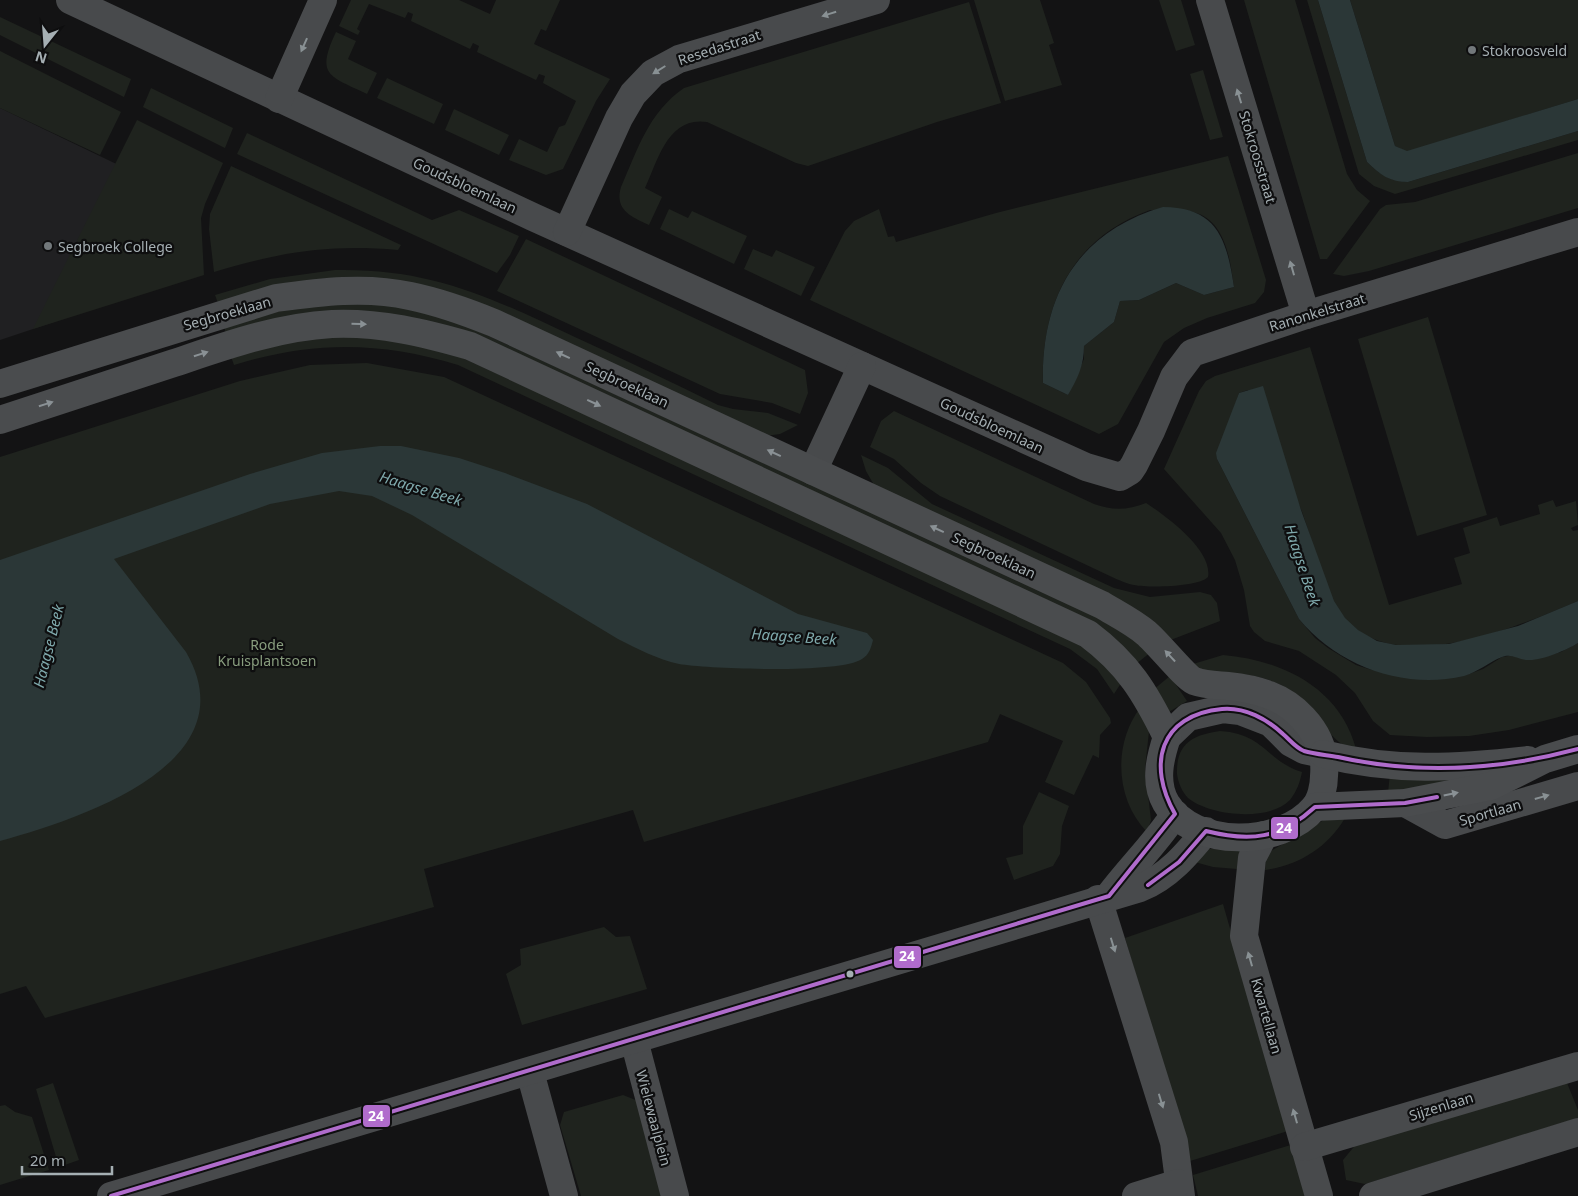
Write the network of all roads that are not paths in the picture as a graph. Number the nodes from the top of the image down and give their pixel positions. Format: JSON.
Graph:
{"nodes":[{"id":1,"x":70,"y":0,"type":"edge"},
{"id":2,"x":324,"y":0,"type":"edge"},
{"id":3,"x":876,"y":0,"type":"edge"},
{"id":4,"x":1210,"y":0,"type":"edge"},
{"id":5,"x":279,"y":99,"type":"junction"},
{"id":6,"x":568,"y":232,"type":"junction"},
{"id":7,"x":1578,"y":232,"type":"edge"},
{"id":8,"x":1306,"y":315,"type":"junction"},
{"id":9,"x":862,"y":366,"type":"junction"},
{"id":10,"x":0,"y":384,"type":"edge"},
{"id":11,"x":0,"y":420,"type":"edge"},
{"id":12,"x":813,"y":471,"type":"junction"},
{"id":13,"x":1125,"y":475,"type":"joint"},
{"id":14,"x":1167,"y":737,"type":"junction"},
{"id":15,"x":1578,"y":748,"type":"edge"},
{"id":16,"x":1323,"y":754,"type":"junction"},
{"id":17,"x":1545,"y":759,"type":"junction"},
{"id":18,"x":1578,"y":786,"type":"edge"},
{"id":19,"x":1405,"y":803,"type":"junction"},
{"id":20,"x":1316,"y":807,"type":"junction"},
{"id":21,"x":1175,"y":814,"type":"junction"},
{"id":22,"x":1206,"y":831,"type":"junction"},
{"id":23,"x":1264,"y":836,"type":"junction"},
{"id":24,"x":1104,"y":898,"type":"junction"},
{"id":25,"x":634,"y":1040,"type":"junction"},
{"id":26,"x":1578,"y":1066,"type":"edge"},
{"id":27,"x":530,"y":1072,"type":"junction"},
{"id":28,"x":1578,"y":1132,"type":"edge"},
{"id":29,"x":1304,"y":1147,"type":"junction"},
{"id":30,"x":1179,"y":1190,"type":"edge"},
{"id":31,"x":111,"y":1196,"type":"edge"},
{"id":32,"x":564,"y":1196,"type":"edge"},
{"id":33,"x":675,"y":1196,"type":"edge"},
{"id":34,"x":1136,"y":1196,"type":"edge"},
{"id":35,"x":1319,"y":1196,"type":"edge"},
{"id":36,"x":1374,"y":1196,"type":"edge"}],
"edges":[{"from":1,"to":5,"type":"street","name":"Goudsbloemlaan"},
{"from":2,"to":5,"type":"street","one_way":true},
{"from":3,"to":6,"type":"street","name":"Resedastraat","one_way":true},
{"from":8,"to":4,"type":"street","name":"Stokroosstraat","one_way":true},
{"from":5,"to":6,"type":"street","name":"Goudsbloemlaan"},
{"from":6,"to":9,"type":"street","name":"Goudsbloemlaan"},
{"from":7,"to":8,"type":"street","name":"Ranonkelstraat"},
{"from":8,"to":13,"type":"street","name":"Ranonkelstraat"},
{"from":9,"to":12,"type":"street"},
{"from":9,"to":13,"type":"street","name":"Goudsbloemlaan"},
{"from":12,"to":10,"type":"main road","name":"Segbroeklaan","one_way":true},
{"from":11,"to":14,"type":"main road","one_way":true},
{"from":16,"to":12,"type":"main road","name":"Segbroeklaan","one_way":true},
{"from":14,"to":16,"type":"street"},
{"from":14,"to":21,"type":"main road"},
{"from":15,"to":17,"type":"main road","name":"Sportlaan"},
{"from":16,"to":17,"type":"main road","name":"Sportlaan"},
{"from":16,"to":20,"type":"main road"},
{"from":19,"to":17,"type":"main road","name":"Sportlaan","one_way":true},
{"from":19,"to":18,"type":"street","name":"Sportlaan","one_way":true},
{"from":19,"to":20,"type":"main road","name":"Sportlaan"},
{"from":20,"to":23,"type":"main road"},
{"from":21,"to":22,"type":"main road"},
{"from":21,"to":24,"type":"street"},
{"from":22,"to":23,"type":"main road"},
{"from":22,"to":24,"type":"street"},
{"from":29,"to":23,"type":"street","name":"Kwartellaan","one_way":true},
{"from":24,"to":25,"type":"street"},
{"from":24,"to":30,"type":"street","one_way":true},
{"from":25,"to":27,"type":"street"},
{"from":25,"to":33,"type":"street","name":"Wielewaalplein"},
{"from":26,"to":29,"type":"street","name":"Sijzenlaan"},
{"from":27,"to":31,"type":"street"},
{"from":27,"to":32,"type":"street"},
{"from":28,"to":36,"type":"street"},
{"from":29,"to":35,"type":"street","name":"Kwartellaan"},
{"from":30,"to":34,"type":"street"}]}
